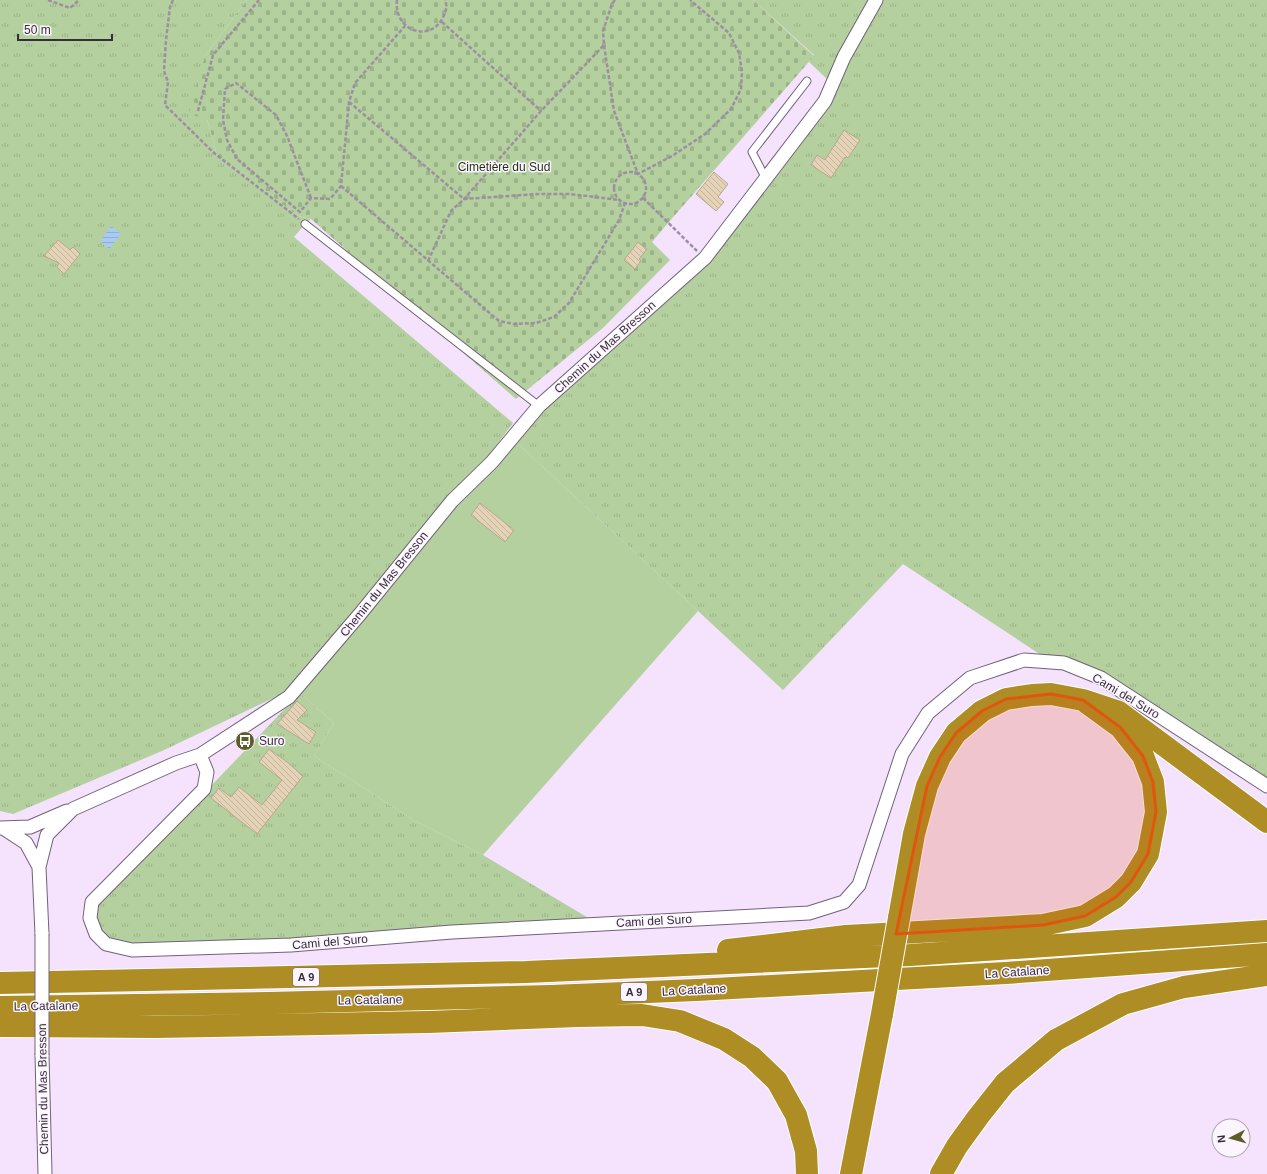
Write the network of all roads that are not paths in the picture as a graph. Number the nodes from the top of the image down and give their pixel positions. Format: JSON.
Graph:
{"nodes":[{"id":1,"x":876,"y":0,"type":"edge"},
{"id":2,"x":807,"y":81,"type":"dead end"},
{"id":3,"x":766,"y":179,"type":"junction"},
{"id":4,"x":305,"y":224,"type":"road end"},
{"id":5,"x":539,"y":406,"type":"junction"},
{"id":6,"x":1083,"y":700,"type":"junction"},
{"id":7,"x":200,"y":755,"type":"junction"},
{"id":8,"x":1267,"y":786,"type":"edge"},
{"id":9,"x":73,"y":809,"type":"junction"},
{"id":10,"x":1267,"y":822,"type":"edge"},
{"id":11,"x":1,"y":828,"type":"edge"},
{"id":12,"x":39,"y":867,"type":"junction"},
{"id":13,"x":1267,"y":931,"type":"edge"},
{"id":14,"x":1267,"y":954,"type":"edge"},
{"id":15,"x":612,"y":969,"type":"junction"},
{"id":16,"x":1267,"y":975,"type":"edge"},
{"id":17,"x":0,"y":983,"type":"edge"},
{"id":18,"x":0,"y":1007,"type":"edge"},
{"id":19,"x":0,"y":1026,"type":"edge"},
{"id":20,"x":45,"y":1174,"type":"edge"},
{"id":21,"x":808,"y":1174,"type":"edge"},
{"id":22,"x":851,"y":1174,"type":"edge"},
{"id":23,"x":941,"y":1174,"type":"edge"}],
"edges":[{"from":1,"to":3,"type":"street","name":"Chemin du Mas Bresson"},
{"from":2,"to":3,"type":"lane"},
{"from":3,"to":5,"type":"street","name":"Chemin du Mas Bresson"},
{"from":4,"to":5,"type":"lane"},
{"from":5,"to":7,"type":"street","name":"Chemin du Mas Bresson"},
{"from":6,"to":10,"type":"highway"},
{"from":6,"to":15,"type":"highway"},
{"from":6,"to":22,"type":"highway","bridge":true},
{"from":7,"to":8,"type":"street","name":"Cami del Suro"},
{"from":7,"to":9,"type":"street","name":"Chemin du Mas Bresson"},
{"from":9,"to":11,"type":"street"},
{"from":9,"to":12,"type":"street","name":"Chemin du Mas Bresson"},
{"from":11,"to":12,"type":"street"},
{"from":12,"to":20,"type":"street","name":"Chemin du Mas Bresson","bridge":true},
{"from":13,"to":15,"type":"highway","name":"La Catalane","number":"A 9"},
{"from":14,"to":18,"type":"highway","name":"La Catalane","number":"A 9"},
{"from":15,"to":17,"type":"highway","name":"La Catalane","number":"A 9"},
{"from":16,"to":23,"type":"highway"},
{"from":19,"to":21,"type":"highway"}]}
